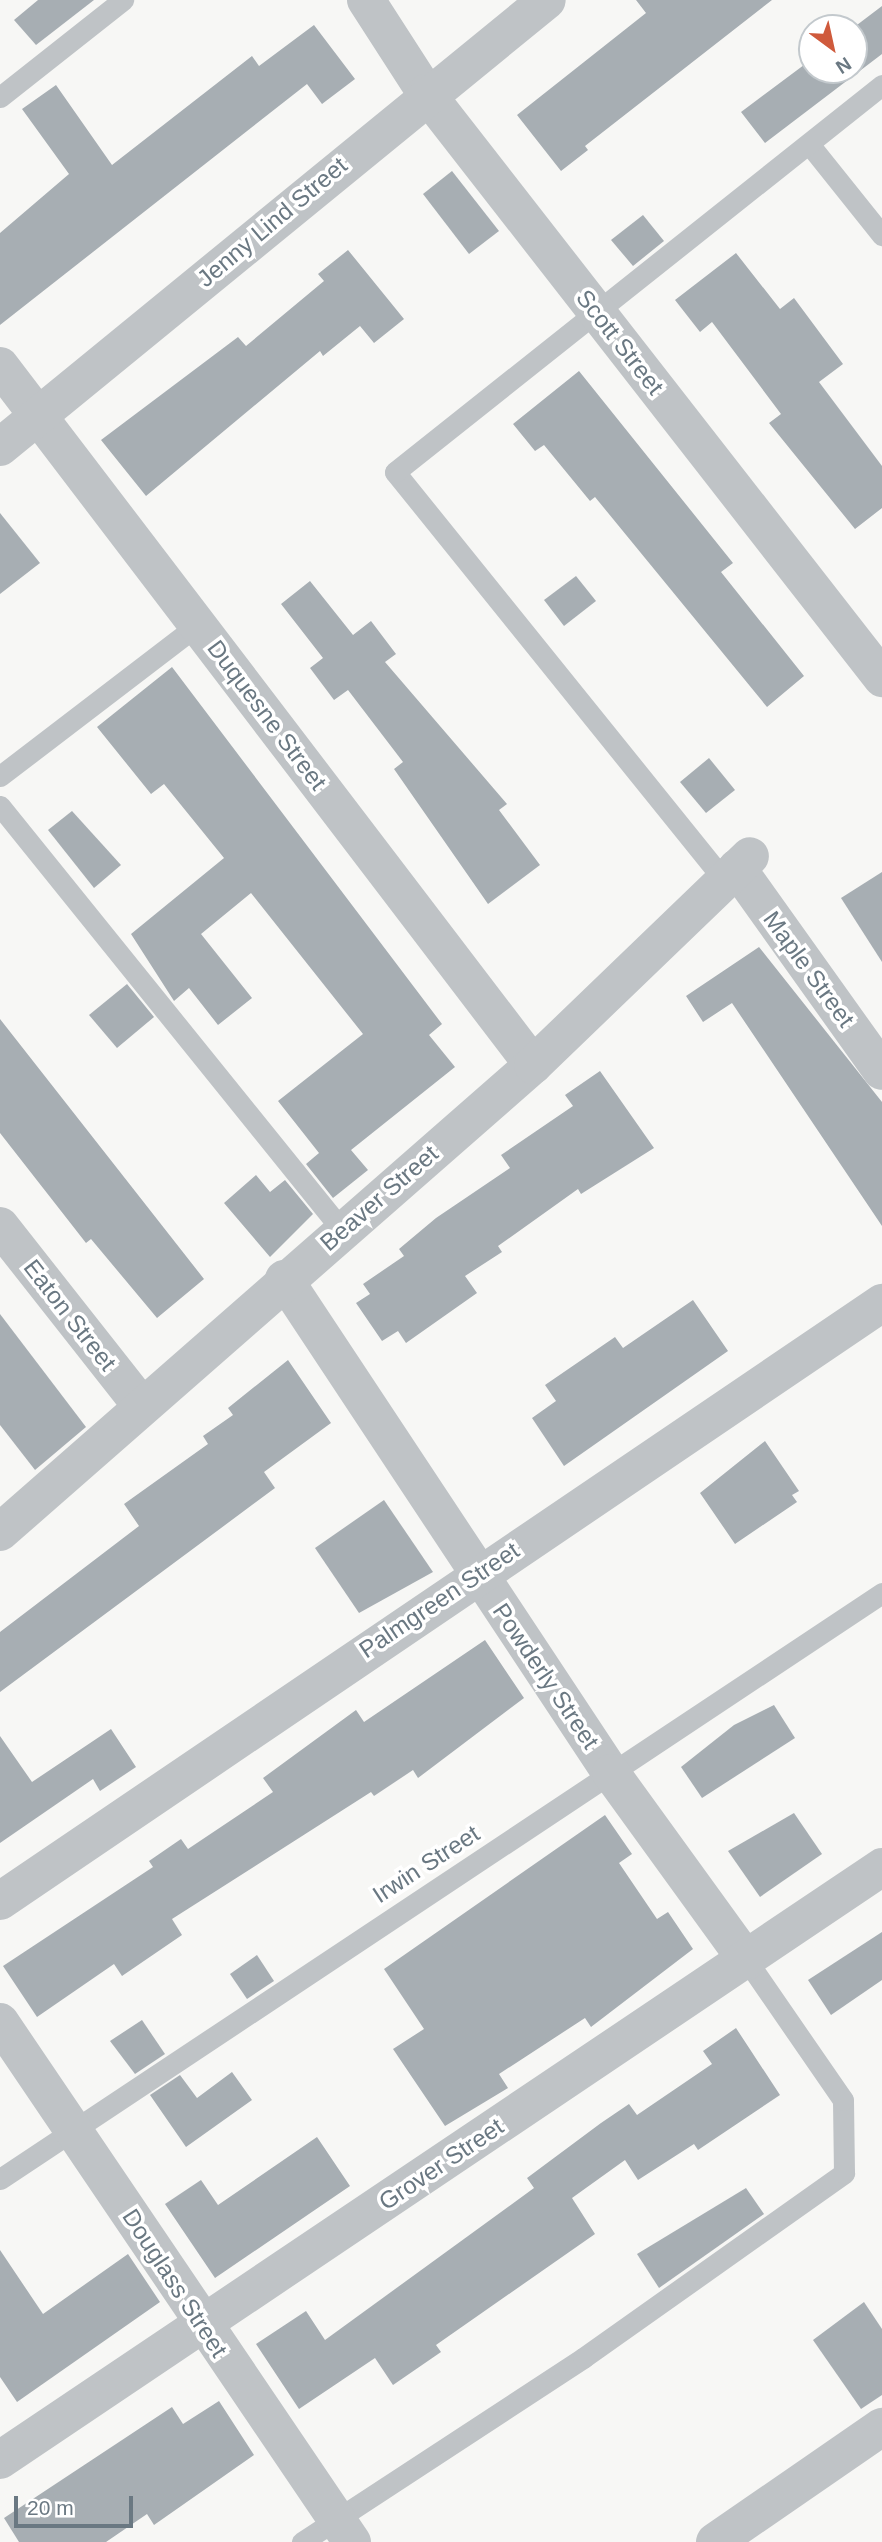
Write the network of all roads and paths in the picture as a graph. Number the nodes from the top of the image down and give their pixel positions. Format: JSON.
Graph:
{"nodes":[{"id":1,"x":123,"y":0,"type":"edge"},
{"id":2,"x":366,"y":0,"type":"edge"},
{"id":3,"x":547,"y":0,"type":"edge"},
{"id":4,"x":882,"y":85,"type":"edge"},
{"id":5,"x":426,"y":93,"type":"junction"},
{"id":6,"x":0,"y":97,"type":"edge"},
{"id":7,"x":809,"y":144,"type":"junction"},
{"id":8,"x":882,"y":236,"type":"edge"},
{"id":9,"x":598,"y":314,"type":"junction"},
{"id":10,"x":0,"y":366,"type":"edge"},
{"id":11,"x":41,"y":416,"type":"junction"},
{"id":12,"x":0,"y":447,"type":"edge"},
{"id":13,"x":199,"y":624,"type":"junction"},
{"id":14,"x":882,"y":678,"type":"edge"},
{"id":15,"x":0,"y":776,"type":"edge"},
{"id":16,"x":0,"y":806,"type":"edge"},
{"id":17,"x":737,"y":868,"type":"junction"},
{"id":18,"x":533,"y":1065,"type":"junction"},
{"id":19,"x":882,"y":1070,"type":"edge"},
{"id":20,"x":0,"y":1226,"type":"edge"},
{"id":21,"x":342,"y":1230,"type":"junction"},
{"id":22,"x":284,"y":1279,"type":"junction"},
{"id":23,"x":882,"y":1303,"type":"edge"},
{"id":24,"x":140,"y":1405,"type":"junction"},
{"id":25,"x":0,"y":1532,"type":"edge"},
{"id":26,"x":477,"y":1573,"type":"junction"},
{"id":27,"x":882,"y":1593,"type":"edge"},
{"id":28,"x":611,"y":1773,"type":"junction"},
{"id":29,"x":882,"y":1867,"type":"edge"},
{"id":30,"x":0,"y":1901,"type":"edge"},
{"id":31,"x":747,"y":1961,"type":"junction"},
{"id":32,"x":0,"y":2022,"type":"edge"},
{"id":33,"x":75,"y":2127,"type":"junction"},
{"id":34,"x":0,"y":2179,"type":"edge"},
{"id":35,"x":200,"y":2325,"type":"junction"},
{"id":36,"x":882,"y":2427,"type":"edge"},
{"id":37,"x":0,"y":2460,"type":"edge"},
{"id":38,"x":344,"y":2530,"type":"edge"},
{"id":39,"x":302,"y":2542,"type":"edge"},
{"id":40,"x":715,"y":2542,"type":"edge"}],
"edges":[{"from":1,"to":6,"type":"lane"},
{"from":2,"to":5,"type":"street","name":"Scott Street"},
{"from":3,"to":5,"type":"street","name":"Jenny Lind Street"},
{"from":4,"to":7,"type":"lane"},
{"from":5,"to":9,"type":"street","name":"Scott Street"},
{"from":5,"to":11,"type":"street","name":"Jenny Lind Street"},
{"from":7,"to":8,"type":"lane"},
{"from":7,"to":9,"type":"lane"},
{"from":9,"to":14,"type":"street","name":"Scott Street"},
{"from":9,"to":17,"type":"lane"},
{"from":10,"to":11,"type":"street","name":"Duquesne Street"},
{"from":11,"to":12,"type":"street","name":"Jenny Lind Street"},
{"from":11,"to":13,"type":"street","name":"Duquesne Street"},
{"from":13,"to":15,"type":"lane"},
{"from":13,"to":18,"type":"street","name":"Duquesne Street"},
{"from":16,"to":21,"type":"lane"},
{"from":17,"to":18,"type":"street","name":"Beaver Street"},
{"from":17,"to":19,"type":"street","name":"Maple Street"},
{"from":18,"to":21,"type":"street","name":"Beaver Street"},
{"from":20,"to":24,"type":"street","name":"Eaton Street"},
{"from":21,"to":22,"type":"street","name":"Beaver Street"},
{"from":22,"to":24,"type":"street","name":"Beaver Street"},
{"from":22,"to":26,"type":"street","name":"Powderly Street"},
{"from":23,"to":26,"type":"street","name":"Palmgreen Street"},
{"from":24,"to":25,"type":"street","name":"Beaver Street"},
{"from":26,"to":28,"type":"street","name":"Powderly Street"},
{"from":26,"to":30,"type":"street","name":"Palmgreen Street"},
{"from":27,"to":28,"type":"lane","name":"Irwin Street"},
{"from":28,"to":31,"type":"street","name":"Powderly Street"},
{"from":28,"to":33,"type":"lane","name":"Irwin Street"},
{"from":29,"to":31,"type":"street","name":"Grover Street"},
{"from":31,"to":35,"type":"street","name":"Grover Street"},
{"from":31,"to":38,"type":"lane"},
{"from":32,"to":33,"type":"street","name":"Douglass Street"},
{"from":33,"to":34,"type":"lane","name":"Irwin Street"},
{"from":33,"to":35,"type":"street","name":"Douglass Street"},
{"from":35,"to":37,"type":"street","name":"Grover Street"},
{"from":35,"to":38,"type":"street","name":"Douglass Street"},
{"from":36,"to":40,"type":"street"},
{"from":38,"to":39,"type":"lane"}]}
